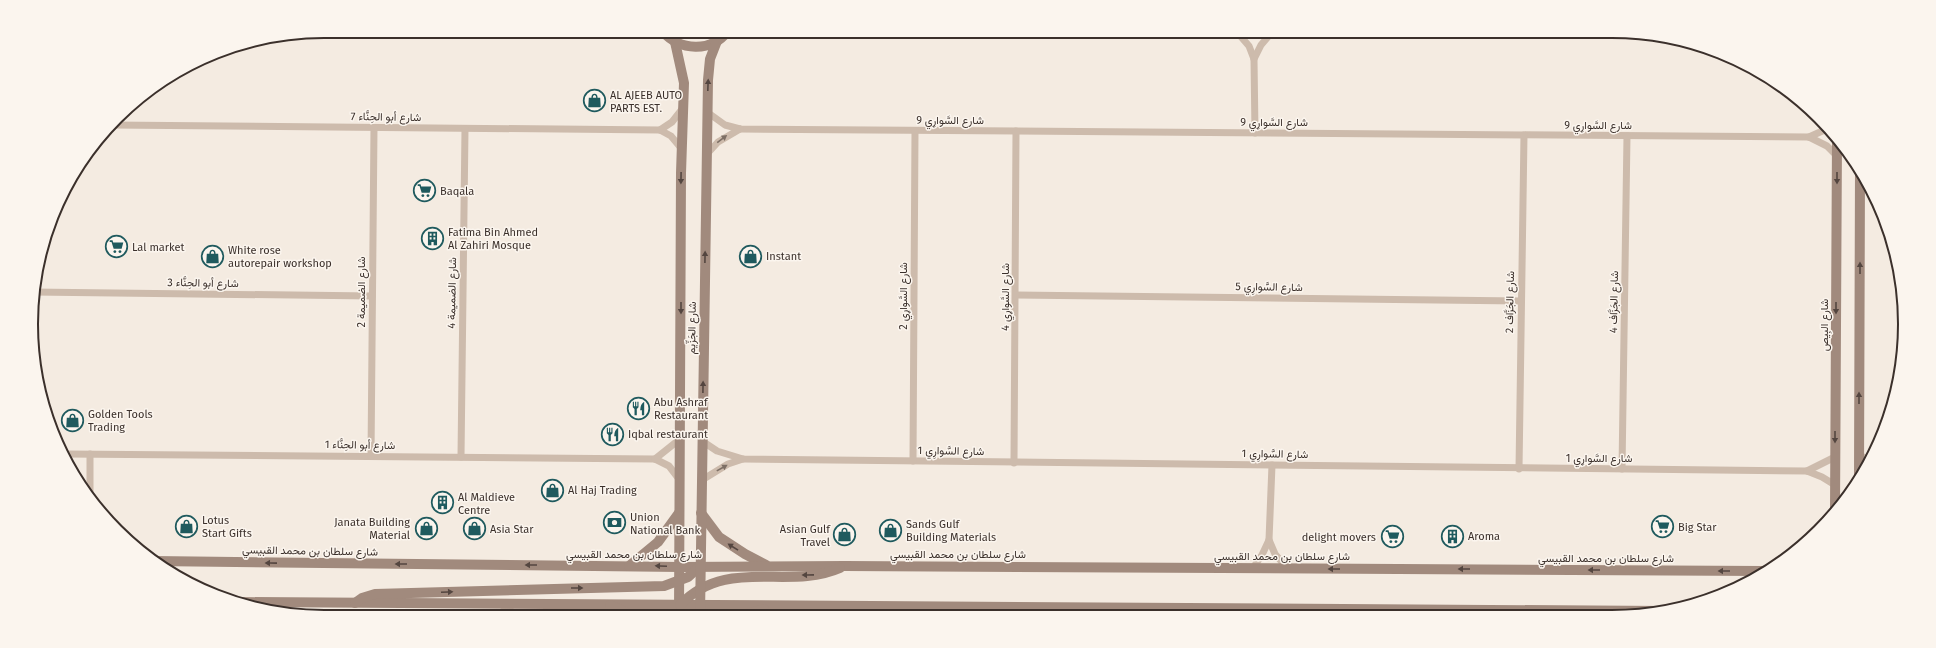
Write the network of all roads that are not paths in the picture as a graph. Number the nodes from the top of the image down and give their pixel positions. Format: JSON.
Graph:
{"nodes":[{"id":1,"x":670,"y":38,"type":"edge"},
{"id":2,"x":721,"y":38,"type":"edge"},
{"id":3,"x":1242,"y":38,"type":"edge"},
{"id":4,"x":1267,"y":38,"type":"edge"},
{"id":5,"x":717,"y":41,"type":"junction"},
{"id":6,"x":675,"y":42,"type":"junction"},
{"id":7,"x":1254,"y":59,"type":"junction"},
{"id":8,"x":684,"y":105,"type":"junction"},
{"id":9,"x":707,"y":112,"type":"junction"},
{"id":10,"x":121,"y":123,"type":"edge"},
{"id":11,"x":374,"y":128,"type":"junction"},
{"id":12,"x":465,"y":128,"type":"junction"},
{"id":13,"x":740,"y":129,"type":"junction"},
{"id":14,"x":660,"y":130,"type":"junction"},
{"id":15,"x":916,"y":131,"type":"junction"},
{"id":16,"x":1016,"y":131,"type":"junction"},
{"id":17,"x":1823,"y":131,"type":"edge"},
{"id":18,"x":1255,"y":133,"type":"junction"},
{"id":19,"x":1524,"y":135,"type":"junction"},
{"id":20,"x":1627,"y":136,"type":"junction"},
{"id":21,"x":1808,"y":137,"type":"junction"},
{"id":22,"x":1837,"y":148,"type":"edge"},
{"id":23,"x":683,"y":151,"type":"junction"},
{"id":24,"x":707,"y":154,"type":"junction"},
{"id":25,"x":1837,"y":156,"type":"junction"},
{"id":26,"x":1860,"y":181,"type":"edge"},
{"id":27,"x":40,"y":292,"type":"edge"},
{"id":28,"x":1016,"y":295,"type":"junction"},
{"id":29,"x":372,"y":296,"type":"junction"},
{"id":30,"x":1520,"y":300,"type":"junction"},
{"id":31,"x":680,"y":438,"type":"junction"},
{"id":32,"x":702,"y":441,"type":"junction"},
{"id":33,"x":69,"y":454,"type":"edge"},
{"id":34,"x":90,"y":454,"type":"junction"},
{"id":35,"x":1859,"y":454,"type":"junction"},
{"id":36,"x":371,"y":456,"type":"junction"},
{"id":37,"x":461,"y":457,"type":"junction"},
{"id":38,"x":1835,"y":457,"type":"junction"},
{"id":39,"x":1865,"y":458,"type":"edge"},
{"id":40,"x":655,"y":459,"type":"junction"},
{"id":41,"x":743,"y":459,"type":"junction"},
{"id":42,"x":913,"y":461,"type":"junction"},
{"id":43,"x":1014,"y":463,"type":"junction"},
{"id":44,"x":1272,"y":465,"type":"junction"},
{"id":45,"x":1519,"y":468,"type":"junction"},
{"id":46,"x":1622,"y":469,"type":"junction"},
{"id":47,"x":1859,"y":469,"type":"edge"},
{"id":48,"x":1807,"y":471,"type":"junction"},
{"id":49,"x":679,"y":479,"type":"junction"},
{"id":50,"x":702,"y":480,"type":"junction"},
{"id":51,"x":1835,"y":485,"type":"junction"},
{"id":52,"x":90,"y":488,"type":"edge"},
{"id":53,"x":1835,"y":503,"type":"edge"},
{"id":54,"x":680,"y":511,"type":"junction"},
{"id":55,"x":701,"y":513,"type":"junction"},
{"id":56,"x":1269,"y":540,"type":"junction"},
{"id":57,"x":164,"y":561,"type":"edge"},
{"id":58,"x":629,"y":566,"type":"junction"},
{"id":59,"x":700,"y":566,"type":"junction"},
{"id":60,"x":768,"y":566,"type":"junction"},
{"id":61,"x":845,"y":566,"type":"junction"},
{"id":62,"x":680,"y":567,"type":"junction"},
{"id":63,"x":1253,"y":568,"type":"junction"},
{"id":64,"x":1287,"y":568,"type":"junction"},
{"id":65,"x":1757,"y":571,"type":"edge"},
{"id":66,"x":680,"y":581,"type":"junction"},
{"id":67,"x":700,"y":588,"type":"junction"},
{"id":68,"x":259,"y":602,"type":"edge"},
{"id":69,"x":606,"y":603,"type":"junction"},
{"id":70,"x":355,"y":604,"type":"junction"},
{"id":71,"x":502,"y":605,"type":"junction"},
{"id":72,"x":680,"y":605,"type":"junction"},
{"id":73,"x":700,"y":605,"type":"junction"},
{"id":74,"x":776,"y":606,"type":"junction"},
{"id":75,"x":850,"y":606,"type":"junction"},
{"id":76,"x":510,"y":610,"type":"edge"},
{"id":77,"x":621,"y":610,"type":"edge"},
{"id":78,"x":680,"y":610,"type":"edge"},
{"id":79,"x":700,"y":610,"type":"edge"},
{"id":80,"x":761,"y":610,"type":"edge"},
{"id":81,"x":858,"y":610,"type":"edge"},
{"id":82,"x":920,"y":610,"type":"edge"}],
"edges":[{"from":1,"to":6,"type":"main road"},
{"from":2,"to":5,"type":"main road"},
{"from":3,"to":7,"type":"street"},
{"from":4,"to":7,"type":"street"},
{"from":5,"to":6,"type":"main road"},
{"from":9,"to":5,"type":"main road","name":"شارع الجَزِّيم","one_way":true},
{"from":6,"to":8,"type":"main road","name":"شارع الجَزِّيم"},
{"from":7,"to":18,"type":"street"},
{"from":8,"to":14,"type":"street"},
{"from":8,"to":23,"type":"main road","name":"شارع الجَزِّيم"},
{"from":9,"to":13,"type":"street","name":"شارع السَّوارِي 9"},
{"from":9,"to":24,"type":"main road","name":"شارع الجَزِّيم"},
{"from":10,"to":11,"type":"street","name":"شارع أبو الحِنَّاء 7"},
{"from":11,"to":12,"type":"street","name":"شارع أبو الحِنَّاء 7"},
{"from":11,"to":29,"type":"street","name":"شارع الضميمة 2"},
{"from":12,"to":14,"type":"street","name":"شارع أبو الحِنَّاء 7"},
{"from":12,"to":37,"type":"street","name":"شارع الضميمة 4"},
{"from":13,"to":15,"type":"street","name":"شارع السَّوارِي 9"},
{"from":24,"to":13,"type":"street","name":"شارع السَّوارِي 9","one_way":true},
{"from":14,"to":23,"type":"street"},
{"from":15,"to":16,"type":"street","name":"شارع السَّوارِي 9"},
{"from":15,"to":42,"type":"street","name":"شارع السَّوارِي 2"},
{"from":16,"to":18,"type":"street","name":"شارع السَّوارِي 9"},
{"from":16,"to":28,"type":"street","name":"شارع السَّوارِي 4"},
{"from":17,"to":21,"type":"street","name":"شارع السَّوارِي 9"},
{"from":18,"to":19,"type":"street","name":"شارع السَّوارِي 9"},
{"from":19,"to":20,"type":"street","name":"شارع السَّوارِي 9"},
{"from":19,"to":30,"type":"street","name":"شارع الجَزَّاف 2"},
{"from":20,"to":21,"type":"street","name":"شارع السَّوارِي 9"},
{"from":20,"to":46,"type":"street","name":"شارع الجَزَّاف 4"},
{"from":21,"to":25,"type":"street","name":"شارع السَّوارِي 9"},
{"from":22,"to":25,"type":"main road","name":"شارع البِيص"},
{"from":23,"to":31,"type":"main road","name":"شارع الجَزِّيم","one_way":true},
{"from":32,"to":24,"type":"main road","name":"شارع الجَزِّيم","one_way":true},
{"from":25,"to":38,"type":"main road","name":"شارع البِيص","one_way":true},
{"from":35,"to":26,"type":"main road","one_way":true},
{"from":27,"to":29,"type":"street","name":"شارع أبو الحِنَّاء 3"},
{"from":28,"to":30,"type":"street","name":"شارع السَّوارِي 5"},
{"from":28,"to":43,"type":"street","name":"شارع السَّوارِي 4"},
{"from":29,"to":36,"type":"street","name":"شارع الضميمة 2"},
{"from":30,"to":45,"type":"street","name":"شارع الجَزَّاف 2"},
{"from":31,"to":40,"type":"street"},
{"from":31,"to":49,"type":"main road","name":"شارع الجَزِّيم"},
{"from":32,"to":41,"type":"street","name":"شارع السَّوارِي 1"},
{"from":32,"to":50,"type":"main road","name":"شارع الجَزِّيم"},
{"from":33,"to":34,"type":"street","name":"شارع أبو الحِنَّاء 1"},
{"from":34,"to":36,"type":"street","name":"شارع أبو الحِنَّاء 1"},
{"from":34,"to":52,"type":"street"},
{"from":35,"to":39,"type":"street"},
{"from":35,"to":47,"type":"main road"},
{"from":36,"to":37,"type":"street","name":"شارع أبو الحِنَّاء 1"},
{"from":37,"to":40,"type":"street","name":"شارع أبو الحِنَّاء 1"},
{"from":38,"to":48,"type":"street","name":"شارع السَّوارِي 1"},
{"from":38,"to":51,"type":"main road","name":"شارع البِيص"},
{"from":40,"to":49,"type":"street"},
{"from":41,"to":42,"type":"street","name":"شارع السَّوارِي 1"},
{"from":50,"to":41,"type":"street","name":"شارع السَّوارِي 1","one_way":true},
{"from":42,"to":43,"type":"street","name":"شارع السَّوارِي 1"},
{"from":43,"to":44,"type":"street","name":"شارع السَّوارِي 1"},
{"from":44,"to":45,"type":"street","name":"شارع السَّوارِي 1"},
{"from":44,"to":56,"type":"street"},
{"from":45,"to":46,"type":"street","name":"شارع السَّوارِي 1"},
{"from":46,"to":48,"type":"street","name":"شارع السَّوارِي 1"},
{"from":48,"to":51,"type":"street","name":"شارع السَّوارِي 1"},
{"from":49,"to":54,"type":"main road","name":"شارع الجَزِّيم"},
{"from":50,"to":55,"type":"main road","name":"شارع الجَزِّيم"},
{"from":51,"to":53,"type":"main road","name":"شارع البِيص"},
{"from":54,"to":58,"type":"main road"},
{"from":54,"to":62,"type":"main road","name":"شارع الجَزِّيم"},
{"from":55,"to":59,"type":"main road","name":"شارع الجَزِّيم"},
{"from":60,"to":55,"type":"main road","one_way":true},
{"from":56,"to":63,"type":"street"},
{"from":56,"to":64,"type":"street"},
{"from":58,"to":57,"type":"main road","name":"شارع سلطان بن محمد القبيسي","one_way":true},
{"from":62,"to":58,"type":"main road","name":"شارع سلطان بن محمد القبيسي","one_way":true},
{"from":59,"to":60,"type":"main road","name":"شارع سلطان بن محمد القبيسي"},
{"from":59,"to":62,"type":"main road","name":"شارع سلطان بن محمد القبيسي"},
{"from":59,"to":66,"type":"main road"},
{"from":59,"to":67,"type":"main road","name":"شارع الجَزِّيم"},
{"from":60,"to":61,"type":"main road","name":"شارع سلطان بن محمد القبيسي"},
{"from":61,"to":63,"type":"main road","name":"شارع سلطان بن محمد القبيسي"},
{"from":61,"to":67,"type":"main road","one_way":true},
{"from":62,"to":66,"type":"main road","name":"شارع الجَزِّيم"},
{"from":63,"to":64,"type":"main road","name":"شارع سلطان بن محمد القبيسي"},
{"from":65,"to":64,"type":"main road","name":"شارع سلطان بن محمد القبيسي","one_way":true},
{"from":70,"to":66,"type":"main road","one_way":true},
{"from":66,"to":72,"type":"main road","name":"شارع الجَزِّيم"},
{"from":67,"to":72,"type":"main road"},
{"from":67,"to":73,"type":"main road","name":"شارع الجَزِّيم"},
{"from":68,"to":70,"type":"main road"},
{"from":69,"to":71,"type":"main road"},
{"from":69,"to":72,"type":"main road"},
{"from":69,"to":77,"type":"main road"},
{"from":70,"to":71,"type":"main road"},
{"from":71,"to":76,"type":"street"},
{"from":72,"to":73,"type":"main road"},
{"from":72,"to":78,"type":"main road","name":"شارع الجَزِّيم"},
{"from":73,"to":74,"type":"main road"},
{"from":73,"to":79,"type":"main road","name":"شارع الجَزِّيم"},
{"from":74,"to":75,"type":"main road"},
{"from":74,"to":80,"type":"main road"},
{"from":75,"to":81,"type":"street"},
{"from":75,"to":82,"type":"main road"}]}
